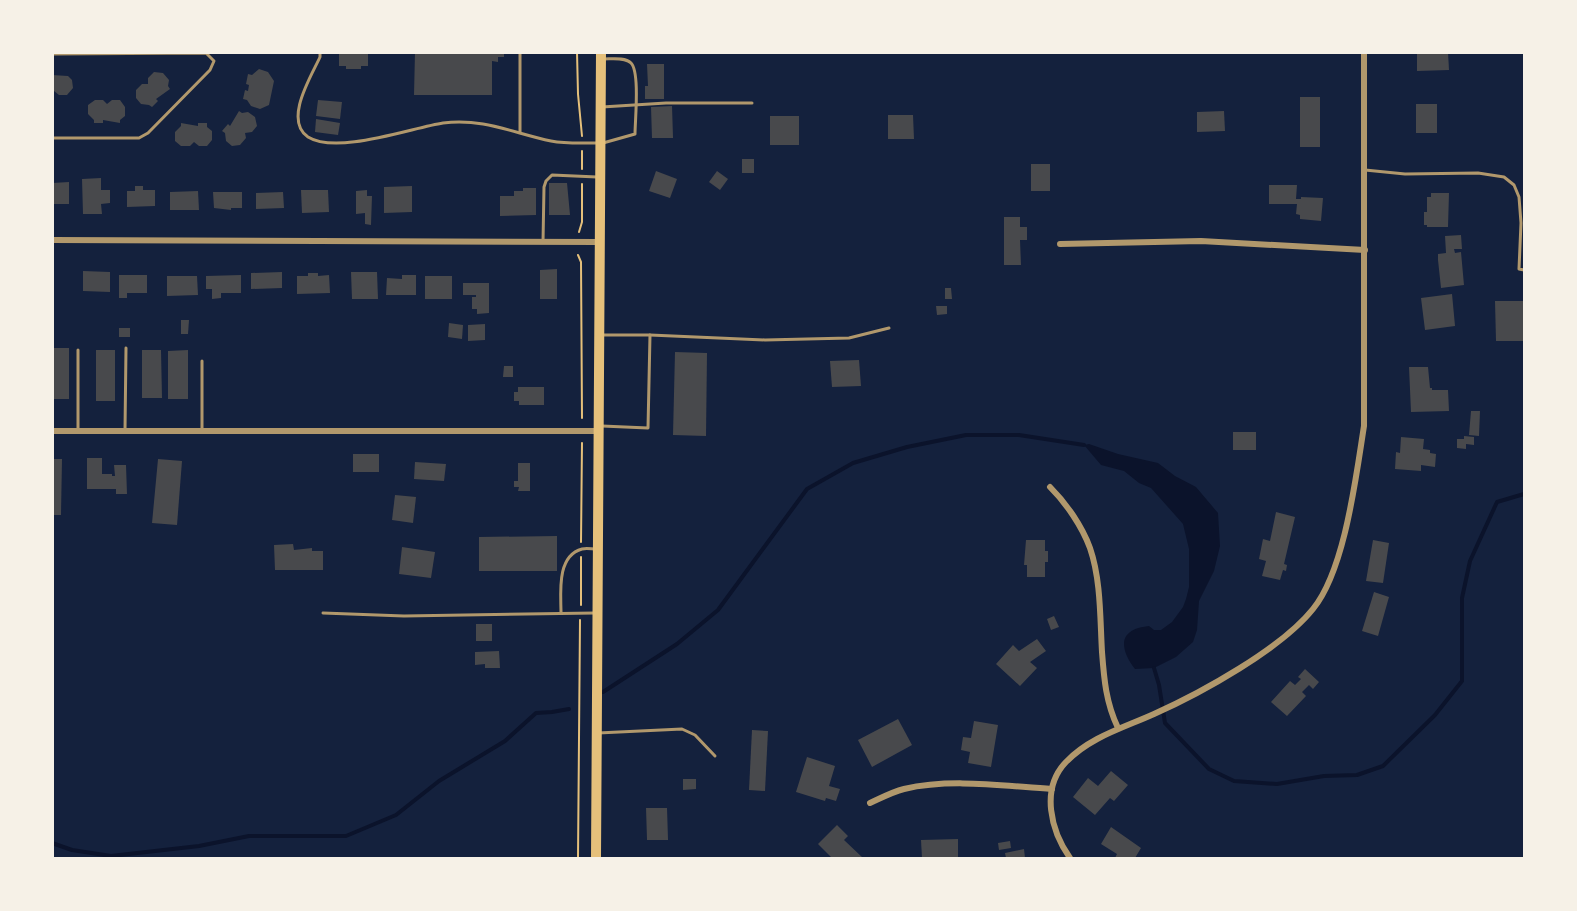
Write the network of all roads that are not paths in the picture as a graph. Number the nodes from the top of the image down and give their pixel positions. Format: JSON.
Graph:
{"nodes":[{"id":1,"x":320,"y":52,"type":"edge"},
{"id":2,"x":520,"y":52,"type":"edge"},
{"id":3,"x":1364,"y":52,"type":"edge"},
{"id":4,"x":112,"y":53,"type":"edge"},
{"id":5,"x":52,"y":54,"type":"edge"},
{"id":6,"x":600,"y":56,"type":"edge"},
{"id":7,"x":752,"y":103,"type":"dead end"},
{"id":8,"x":636,"y":105,"type":"junction"},
{"id":9,"x":600,"y":108,"type":"junction"},
{"id":10,"x":520,"y":132,"type":"junction"},
{"id":11,"x":52,"y":138,"type":"edge"},
{"id":12,"x":600,"y":143,"type":"junction"},
{"id":13,"x":1365,"y":170,"type":"junction"},
{"id":14,"x":600,"y":177,"type":"junction"},
{"id":15,"x":52,"y":240,"type":"edge"},
{"id":16,"x":543,"y":242,"type":"junction"},
{"id":17,"x":599,"y":242,"type":"junction"},
{"id":18,"x":1060,"y":244,"type":"dead end"},
{"id":19,"x":1365,"y":250,"type":"junction"},
{"id":20,"x":1524,"y":270,"type":"edge"},
{"id":21,"x":889,"y":328,"type":"dead end"},
{"id":22,"x":599,"y":335,"type":"junction"},
{"id":23,"x":650,"y":335,"type":"junction"},
{"id":24,"x":126,"y":348,"type":"dead end"},
{"id":25,"x":78,"y":351,"type":"dead end"},
{"id":26,"x":202,"y":361,"type":"dead end"},
{"id":27,"x":599,"y":428,"type":"junction"},
{"id":28,"x":52,"y":431,"type":"edge"},
{"id":29,"x":78,"y":431,"type":"junction"},
{"id":30,"x":125,"y":431,"type":"junction"},
{"id":31,"x":202,"y":431,"type":"junction"},
{"id":32,"x":1050,"y":487,"type":"dead end"},
{"id":33,"x":598,"y":549,"type":"junction"},
{"id":34,"x":323,"y":613,"type":"dead end"},
{"id":35,"x":561,"y":613,"type":"junction"},
{"id":36,"x":597,"y":613,"type":"junction"},
{"id":37,"x":1118,"y":728,"type":"junction"},
{"id":38,"x":596,"y":733,"type":"junction"},
{"id":39,"x":716,"y":756,"type":"dead end"},
{"id":40,"x":1052,"y":789,"type":"junction"},
{"id":41,"x":870,"y":803,"type":"dead end"},
{"id":42,"x":596,"y":858,"type":"edge"},
{"id":43,"x":1070,"y":858,"type":"edge"}],
"edges":[{"from":1,"to":10,"type":"lane"},
{"from":2,"to":10,"type":"lane"},
{"from":3,"to":13,"type":"street"},
{"from":4,"to":5,"type":"lane"},
{"from":4,"to":11,"type":"lane"},
{"from":6,"to":8,"type":"lane"},
{"from":6,"to":9,"type":"main road"},
{"from":7,"to":8,"type":"lane"},
{"from":8,"to":9,"type":"lane"},
{"from":8,"to":12,"type":"lane"},
{"from":9,"to":12,"type":"main road"},
{"from":10,"to":12,"type":"lane"},
{"from":12,"to":14,"type":"main road"},
{"from":13,"to":19,"type":"street"},
{"from":13,"to":20,"type":"lane"},
{"from":14,"to":16,"type":"lane"},
{"from":14,"to":17,"type":"main road"},
{"from":15,"to":16,"type":"street"},
{"from":16,"to":17,"type":"street"},
{"from":17,"to":22,"type":"main road"},
{"from":18,"to":19,"type":"street"},
{"from":19,"to":37,"type":"street"},
{"from":21,"to":23,"type":"lane"},
{"from":22,"to":23,"type":"lane"},
{"from":22,"to":27,"type":"main road"},
{"from":23,"to":27,"type":"lane"},
{"from":24,"to":30,"type":"lane"},
{"from":25,"to":29,"type":"lane"},
{"from":26,"to":31,"type":"lane"},
{"from":27,"to":31,"type":"street"},
{"from":27,"to":33,"type":"main road"},
{"from":28,"to":29,"type":"street"},
{"from":29,"to":30,"type":"street"},
{"from":30,"to":31,"type":"street"},
{"from":32,"to":37,"type":"street"},
{"from":33,"to":35,"type":"lane"},
{"from":33,"to":36,"type":"main road"},
{"from":34,"to":35,"type":"lane"},
{"from":35,"to":36,"type":"lane"},
{"from":36,"to":38,"type":"main road"},
{"from":37,"to":40,"type":"street"},
{"from":38,"to":39,"type":"lane"},
{"from":38,"to":42,"type":"main road"},
{"from":40,"to":41,"type":"street"},
{"from":40,"to":43,"type":"street"}]}
